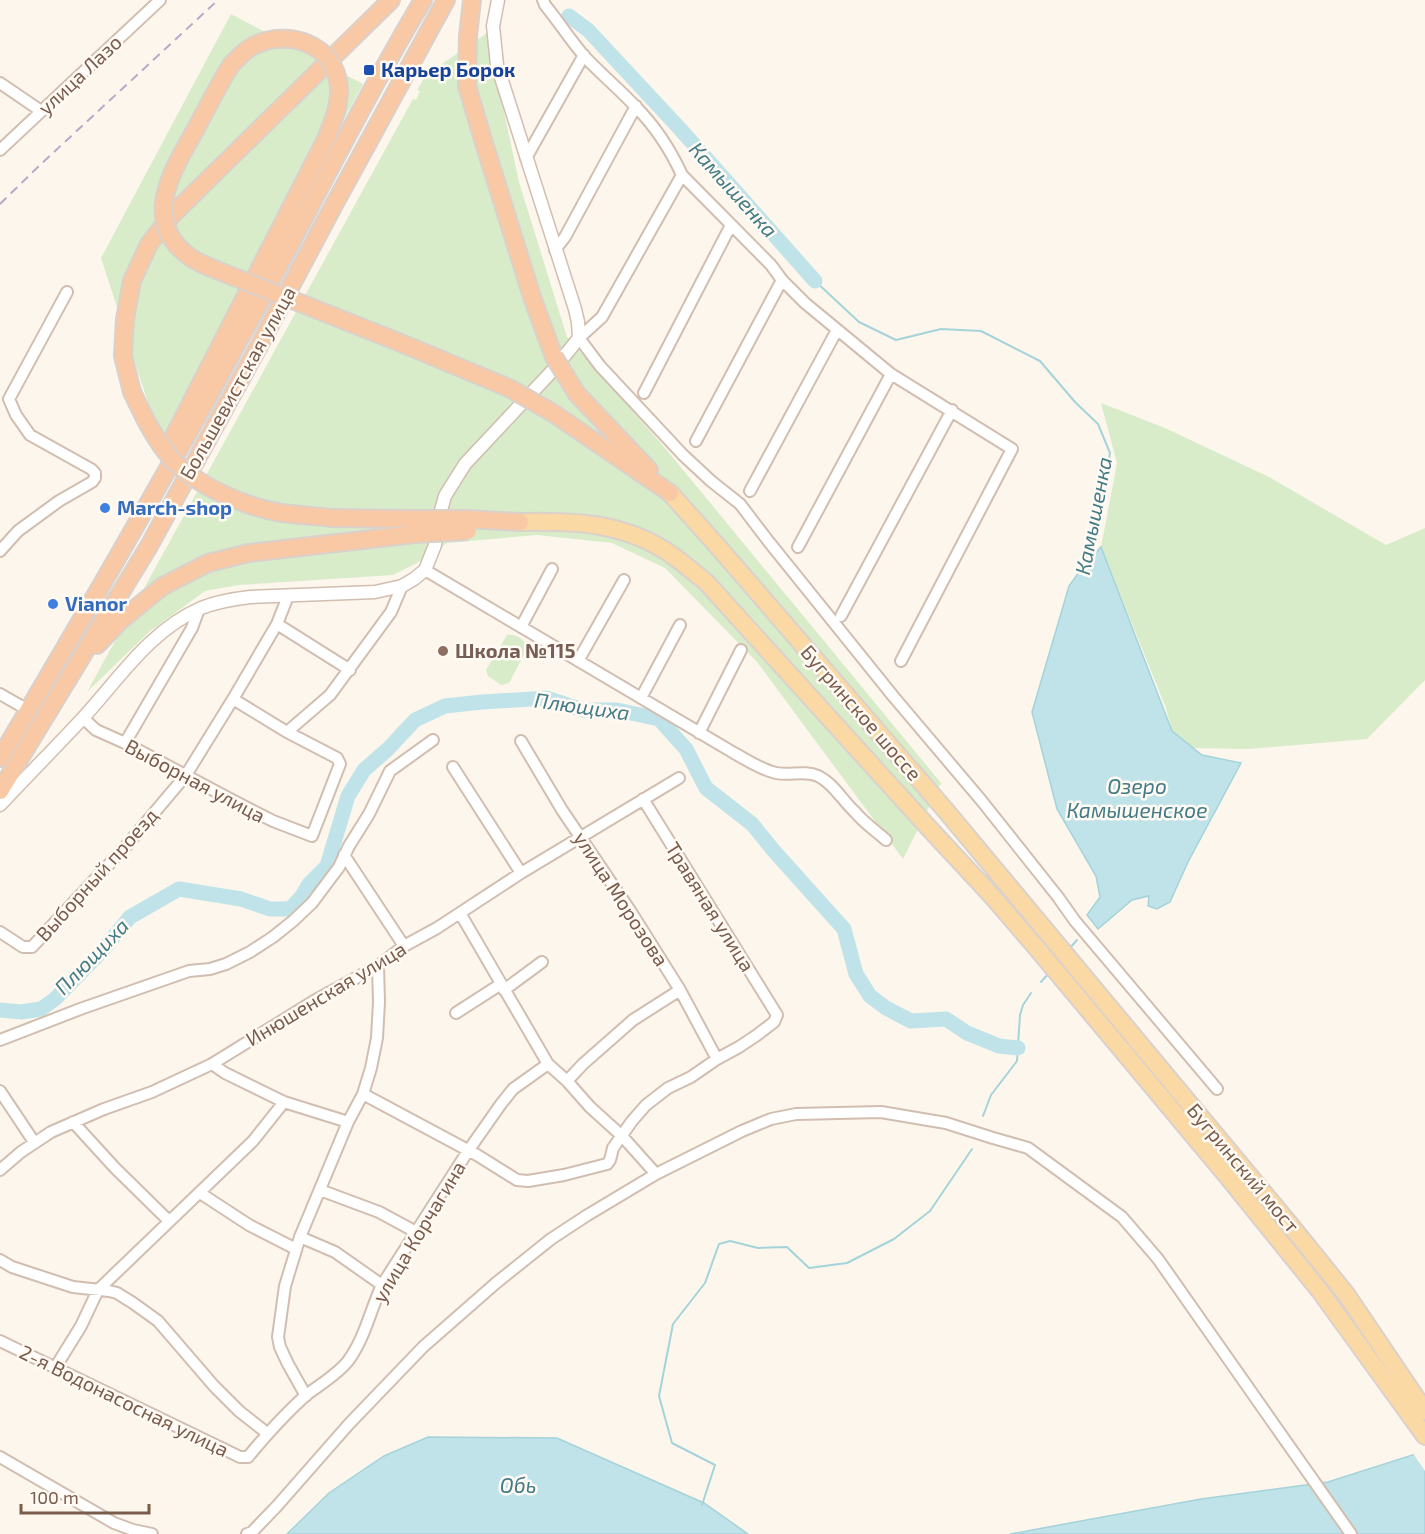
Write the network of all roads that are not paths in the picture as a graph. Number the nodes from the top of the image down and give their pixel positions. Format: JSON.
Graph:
{"nodes":[{"id":1,"x":391,"y":0,"type":"edge"},
{"id":2,"x":423,"y":0,"type":"edge"},
{"id":3,"x":446,"y":0,"type":"edge"},
{"id":4,"x":472,"y":0,"type":"edge"},
{"id":5,"x":498,"y":0,"type":"edge"},
{"id":6,"x":543,"y":0,"type":"edge"},
{"id":7,"x":154,"y":2,"type":"edge"},
{"id":8,"x":584,"y":55,"type":"junction"},
{"id":9,"x":0,"y":83,"type":"edge"},
{"id":10,"x":636,"y":106,"type":"junction"},
{"id":11,"x":41,"y":111,"type":"junction"},
{"id":12,"x":0,"y":150,"type":"edge"},
{"id":13,"x":526,"y":158,"type":"junction"},
{"id":14,"x":682,"y":175,"type":"junction"},
{"id":15,"x":731,"y":225,"type":"junction"},
{"id":16,"x":555,"y":250,"type":"junction"},
{"id":17,"x":782,"y":280,"type":"junction"},
{"id":18,"x":67,"y":292,"type":"dead end"},
{"id":19,"x":837,"y":330,"type":"junction"},
{"id":20,"x":579,"y":338,"type":"junction"},
{"id":21,"x":891,"y":374,"type":"junction"},
{"id":22,"x":644,"y":393,"type":"dead end"},
{"id":23,"x":952,"y":410,"type":"junction"},
{"id":24,"x":696,"y":441,"type":"dead end"},
{"id":25,"x":750,"y":491,"type":"dead end"},
{"id":26,"x":670,"y":493,"type":"junction"},
{"id":27,"x":520,"y":522,"type":"joint"},
{"id":28,"x":415,"y":527,"type":"junction"},
{"id":29,"x":798,"y":547,"type":"dead end"},
{"id":30,"x":0,"y":552,"type":"edge"},
{"id":31,"x":552,"y":569,"type":"dead end"},
{"id":32,"x":426,"y":570,"type":"junction"},
{"id":33,"x":624,"y":580,"type":"dead end"},
{"id":34,"x":402,"y":586,"type":"junction"},
{"id":35,"x":100,"y":587,"type":"junction"},
{"id":36,"x":288,"y":596,"type":"junction"},
{"id":37,"x":199,"y":609,"type":"junction"},
{"id":38,"x":841,"y":616,"type":"dead end"},
{"id":39,"x":277,"y":624,"type":"junction"},
{"id":40,"x":680,"y":625,"type":"dead end"},
{"id":41,"x":521,"y":627,"type":"junction"},
{"id":42,"x":741,"y":650,"type":"dead end"},
{"id":43,"x":578,"y":661,"type":"junction"},
{"id":44,"x":901,"y":661,"type":"dead end"},
{"id":45,"x":350,"y":669,"type":"junction"},
{"id":46,"x":69,"y":678,"type":"junction"},
{"id":47,"x":0,"y":694,"type":"edge"},
{"id":48,"x":641,"y":698,"type":"junction"},
{"id":49,"x":233,"y":699,"type":"junction"},
{"id":50,"x":28,"y":710,"type":"junction"},
{"id":51,"x":83,"y":718,"type":"junction"},
{"id":52,"x":287,"y":732,"type":"junction"},
{"id":53,"x":699,"y":733,"type":"junction"},
{"id":54,"x":433,"y":740,"type":"dead end"},
{"id":55,"x":521,"y":741,"type":"dead end"},
{"id":56,"x":125,"y":743,"type":"junction"},
{"id":57,"x":0,"y":758,"type":"edge"},
{"id":58,"x":453,"y":767,"type":"dead end"},
{"id":59,"x":186,"y":775,"type":"junction"},
{"id":60,"x":679,"y":778,"type":"dead end"},
{"id":61,"x":0,"y":791,"type":"edge"},
{"id":62,"x":644,"y":799,"type":"junction"},
{"id":63,"x":0,"y":805,"type":"edge"},
{"id":64,"x":581,"y":837,"type":"junction"},
{"id":65,"x":886,"y":840,"type":"dead end"},
{"id":66,"x":344,"y":855,"type":"junction"},
{"id":67,"x":521,"y":873,"type":"junction"},
{"id":68,"x":460,"y":913,"type":"junction"},
{"id":69,"x":0,"y":932,"type":"edge"},
{"id":70,"x":1042,"y":941,"type":"junction"},
{"id":71,"x":404,"y":946,"type":"junction"},
{"id":72,"x":542,"y":962,"type":"dead end"},
{"id":73,"x":378,"y":966,"type":"junction"},
{"id":74,"x":502,"y":987,"type":"junction"},
{"id":75,"x":680,"y":990,"type":"junction"},
{"id":76,"x":456,"y":1013,"type":"dead end"},
{"id":77,"x":0,"y":1040,"type":"edge"},
{"id":78,"x":717,"y":1059,"type":"junction"},
{"id":79,"x":212,"y":1064,"type":"junction"},
{"id":80,"x":548,"y":1064,"type":"junction"},
{"id":81,"x":567,"y":1081,"type":"junction"},
{"id":82,"x":1217,"y":1089,"type":"dead end"},
{"id":83,"x":0,"y":1091,"type":"edge"},
{"id":84,"x":363,"y":1094,"type":"junction"},
{"id":85,"x":284,"y":1102,"type":"junction"},
{"id":86,"x":73,"y":1122,"type":"junction"},
{"id":87,"x":348,"y":1122,"type":"junction"},
{"id":88,"x":622,"y":1137,"type":"junction"},
{"id":89,"x":34,"y":1142,"type":"junction"},
{"id":90,"x":468,"y":1151,"type":"junction"},
{"id":91,"x":0,"y":1170,"type":"edge"},
{"id":92,"x":656,"y":1174,"type":"junction"},
{"id":93,"x":320,"y":1190,"type":"junction"},
{"id":94,"x":200,"y":1193,"type":"junction"},
{"id":95,"x":169,"y":1221,"type":"junction"},
{"id":96,"x":416,"y":1232,"type":"junction"},
{"id":97,"x":300,"y":1237,"type":"junction"},
{"id":98,"x":296,"y":1250,"type":"junction"},
{"id":99,"x":0,"y":1260,"type":"edge"},
{"id":100,"x":382,"y":1285,"type":"junction"},
{"id":101,"x":98,"y":1290,"type":"junction"},
{"id":102,"x":0,"y":1341,"type":"edge"},
{"id":103,"x":55,"y":1368,"type":"junction"},
{"id":104,"x":306,"y":1396,"type":"junction"},
{"id":105,"x":1425,"y":1411,"type":"edge"},
{"id":106,"x":267,"y":1433,"type":"junction"},
{"id":107,"x":1425,"y":1436,"type":"edge"},
{"id":108,"x":0,"y":1456,"type":"edge"},
{"id":109,"x":248,"y":1456,"type":"joint"},
{"id":110,"x":132,"y":1532,"type":"edge"},
{"id":111,"x":152,"y":1534,"type":"edge"},
{"id":112,"x":247,"y":1534,"type":"edge"},
{"id":113,"x":1351,"y":1534,"type":"edge"}],
"edges":[{"from":1,"to":28,"type":"highway","bridge":true},
{"from":2,"to":35,"type":"highway","name":"Большевистская улица"},
{"from":3,"to":46,"type":"highway","name":"Большевистская улица"},
{"from":4,"to":26,"type":"highway","bridge":true},
{"from":5,"to":13,"type":"street"},
{"from":6,"to":8,"type":"street"},
{"from":7,"to":11,"type":"street","name":"улица Лазо"},
{"from":8,"to":10,"type":"street"},
{"from":8,"to":13,"type":"street"},
{"from":9,"to":11,"type":"street"},
{"from":10,"to":14,"type":"street"},
{"from":10,"to":16,"type":"street"},
{"from":11,"to":12,"type":"street","name":"улица Лазо"},
{"from":13,"to":16,"type":"street"},
{"from":14,"to":15,"type":"street"},
{"from":14,"to":20,"type":"street"},
{"from":15,"to":17,"type":"street"},
{"from":15,"to":22,"type":"street"},
{"from":16,"to":20,"type":"street"},
{"from":17,"to":19,"type":"street"},
{"from":17,"to":24,"type":"street"},
{"from":18,"to":30,"type":"street"},
{"from":19,"to":21,"type":"street"},
{"from":19,"to":25,"type":"street"},
{"from":20,"to":32,"type":"street"},
{"from":20,"to":82,"type":"street"},
{"from":21,"to":23,"type":"street"},
{"from":21,"to":29,"type":"street"},
{"from":23,"to":38,"type":"street"},
{"from":23,"to":44,"type":"street"},
{"from":26,"to":35,"type":"highway","bridge":true},
{"from":26,"to":70,"type":"main road","name":"Бугринское шоссе"},
{"from":27,"to":28,"type":"highway","bridge":true},
{"from":27,"to":70,"type":"main road"},
{"from":28,"to":46,"type":"highway"},
{"from":31,"to":41,"type":"street"},
{"from":32,"to":34,"type":"street"},
{"from":32,"to":41,"type":"street"},
{"from":33,"to":43,"type":"street"},
{"from":34,"to":36,"type":"street"},
{"from":34,"to":45,"type":"street"},
{"from":35,"to":50,"type":"highway","name":"Большевистская улица"},
{"from":36,"to":37,"type":"street"},
{"from":36,"to":39,"type":"street"},
{"from":37,"to":51,"type":"street"},
{"from":37,"to":56,"type":"street"},
{"from":39,"to":45,"type":"street"},
{"from":39,"to":49,"type":"street"},
{"from":40,"to":48,"type":"street"},
{"from":41,"to":43,"type":"street"},
{"from":42,"to":53,"type":"street"},
{"from":43,"to":48,"type":"street"},
{"from":45,"to":52,"type":"street"},
{"from":46,"to":61,"type":"highway","name":"Большевистская улица"},
{"from":47,"to":50,"type":"street"},
{"from":48,"to":53,"type":"street"},
{"from":49,"to":52,"type":"street"},
{"from":49,"to":59,"type":"street"},
{"from":50,"to":57,"type":"highway","name":"Большевистская улица"},
{"from":51,"to":56,"type":"street","name":"Выборная улица"},
{"from":51,"to":63,"type":"street"},
{"from":52,"to":59,"type":"street","name":"Выборная улица"},
{"from":53,"to":65,"type":"street"},
{"from":54,"to":66,"type":"street"},
{"from":55,"to":64,"type":"street","name":"улица Морозова"},
{"from":56,"to":59,"type":"street","name":"Выборная улица"},
{"from":58,"to":67,"type":"street"},
{"from":59,"to":69,"type":"street","name":"Выборный проезд"},
{"from":60,"to":62,"type":"street","name":"Инюшенская улица"},
{"from":62,"to":64,"type":"street","name":"Инюшенская улица"},
{"from":62,"to":78,"type":"street","name":"Травяная улица"},
{"from":64,"to":67,"type":"street","name":"Инюшенская улица"},
{"from":64,"to":75,"type":"street","name":"улица Морозова"},
{"from":66,"to":71,"type":"street"},
{"from":66,"to":77,"type":"street"},
{"from":67,"to":68,"type":"street","name":"Инюшенская улица"},
{"from":68,"to":71,"type":"street","name":"Инюшенская улица"},
{"from":68,"to":74,"type":"street"},
{"from":70,"to":105,"type":"main road","name":"Бугринский мост"},
{"from":70,"to":107,"type":"main road"},
{"from":71,"to":73,"type":"street","name":"Инюшенская улица"},
{"from":72,"to":74,"type":"street"},
{"from":73,"to":79,"type":"street","name":"Инюшенская улица"},
{"from":73,"to":84,"type":"street"},
{"from":74,"to":76,"type":"street"},
{"from":74,"to":80,"type":"street"},
{"from":75,"to":78,"type":"street","name":"улица Морозова"},
{"from":75,"to":81,"type":"street"},
{"from":78,"to":88,"type":"street"},
{"from":79,"to":85,"type":"street"},
{"from":79,"to":86,"type":"street","name":"Инюшенская улица"},
{"from":80,"to":81,"type":"street"},
{"from":80,"to":90,"type":"street","name":"улица Корчагина"},
{"from":81,"to":88,"type":"street"},
{"from":83,"to":89,"type":"street"},
{"from":84,"to":87,"type":"street"},
{"from":84,"to":90,"type":"street"},
{"from":85,"to":87,"type":"street"},
{"from":85,"to":94,"type":"street"},
{"from":86,"to":89,"type":"street","name":"Инюшенская улица"},
{"from":86,"to":95,"type":"street"},
{"from":87,"to":93,"type":"street"},
{"from":88,"to":90,"type":"street"},
{"from":88,"to":92,"type":"street"},
{"from":89,"to":91,"type":"street","name":"Инюшенская улица"},
{"from":90,"to":96,"type":"street","name":"улица Корчагина"},
{"from":92,"to":112,"type":"street"},
{"from":92,"to":113,"type":"street"},
{"from":93,"to":96,"type":"street"},
{"from":93,"to":97,"type":"street"},
{"from":94,"to":95,"type":"street"},
{"from":94,"to":98,"type":"street"},
{"from":95,"to":101,"type":"street"},
{"from":96,"to":100,"type":"street","name":"улица Корчагина"},
{"from":97,"to":98,"type":"street"},
{"from":97,"to":100,"type":"street"},
{"from":98,"to":104,"type":"street"},
{"from":99,"to":101,"type":"street"},
{"from":100,"to":104,"type":"street","name":"улица Корчагина"},
{"from":101,"to":103,"type":"street"},
{"from":101,"to":106,"type":"street"},
{"from":102,"to":103,"type":"street","name":"2-я Водонасосная улица"},
{"from":103,"to":109,"type":"street","name":"2-я Водонасосная улица"},
{"from":104,"to":106,"type":"street","name":"улица Корчагина"},
{"from":106,"to":109,"type":"street","name":"улица Корчагина"},
{"from":108,"to":110,"type":"street"},
{"from":110,"to":111,"type":"street"}]}
